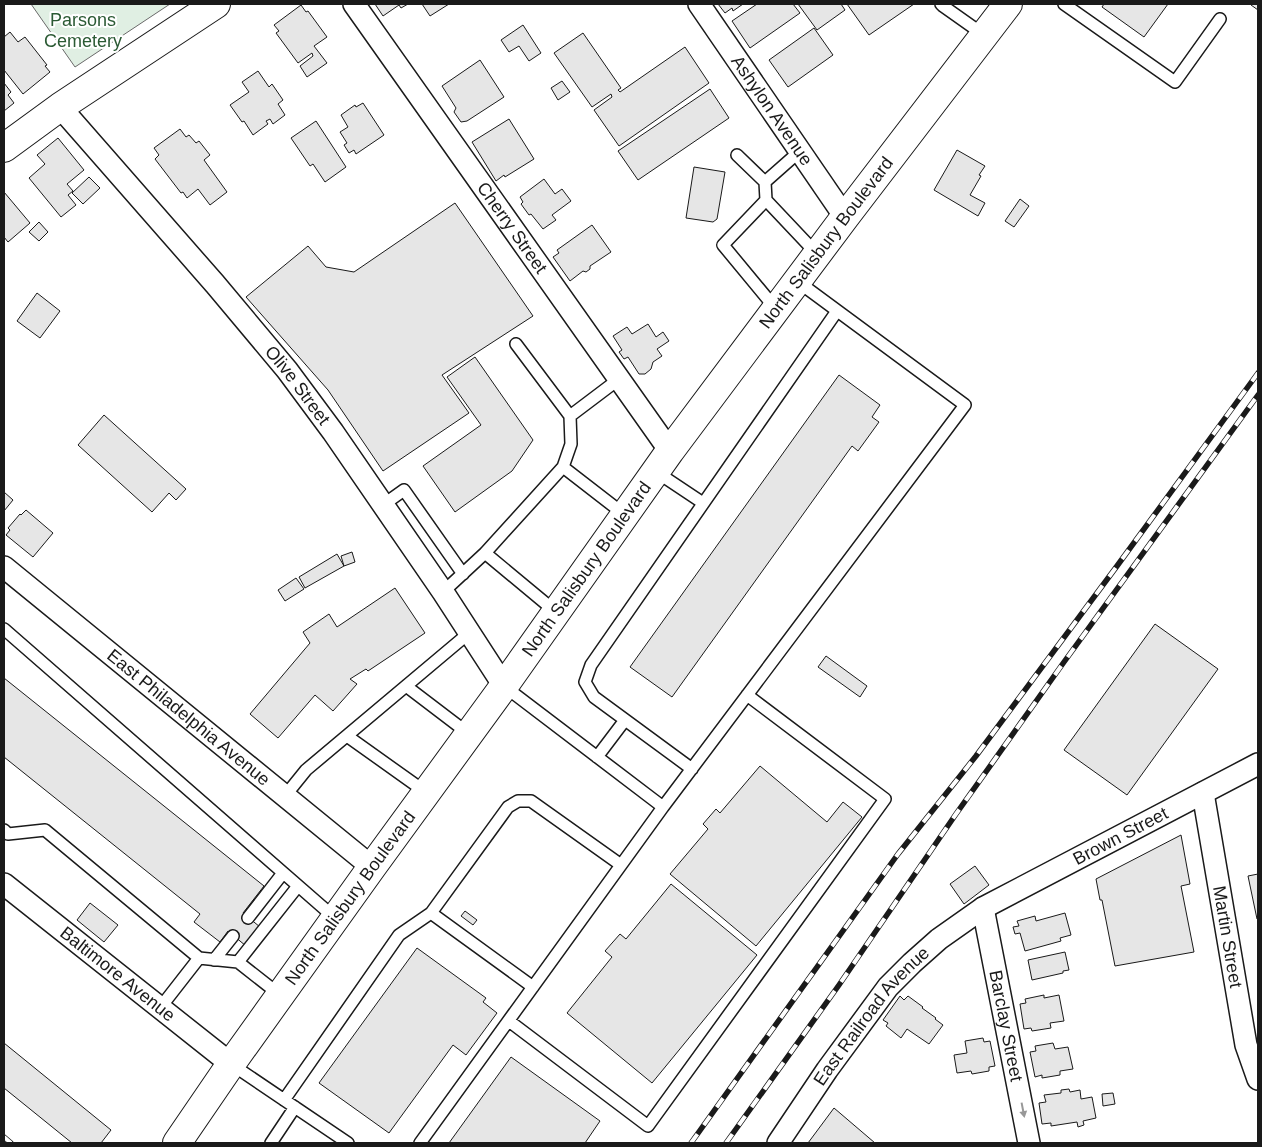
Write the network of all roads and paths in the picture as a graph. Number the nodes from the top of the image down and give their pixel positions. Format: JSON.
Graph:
{"nodes":[{"id":1,"x":354,"y":4,"type":"edge"},
{"id":2,"x":699,"y":4,"type":"edge"},
{"id":3,"x":941,"y":4,"type":"edge"},
{"id":4,"x":1008,"y":4,"type":"edge"},
{"id":5,"x":1064,"y":4,"type":"edge"},
{"id":6,"x":200,"y":11,"type":"edge"},
{"id":7,"x":1220,"y":19,"type":"dead end"},
{"id":8,"x":984,"y":35,"type":"junction"},
{"id":9,"x":60,"y":107,"type":"junction"},
{"id":10,"x":4,"y":148,"type":"edge"},
{"id":11,"x":800,"y":151,"type":"junction"},
{"id":12,"x":737,"y":155,"type":"dead end"},
{"id":13,"x":765,"y":182,"type":"junction"},
{"id":14,"x":766,"y":200,"type":"junction"},
{"id":15,"x":845,"y":217,"type":"junction"},
{"id":16,"x":817,"y":254,"type":"junction"},
{"id":17,"x":796,"y":281,"type":"junction"},
{"id":18,"x":776,"y":309,"type":"junction"},
{"id":19,"x":837,"y":311,"type":"junction"},
{"id":20,"x":516,"y":344,"type":"dead end"},
{"id":21,"x":619,"y":379,"type":"junction"},
{"id":22,"x":570,"y":416,"type":"junction"},
{"id":23,"x":663,"y":461,"type":"junction"},
{"id":24,"x":564,"y":467,"type":"junction"},
{"id":25,"x":703,"y":503,"type":"junction"},
{"id":26,"x":383,"y":505,"type":"junction"},
{"id":27,"x":625,"y":515,"type":"junction"},
{"id":28,"x":485,"y":553,"type":"junction"},
{"id":29,"x":4,"y":567,"type":"edge"},
{"id":30,"x":462,"y":574,"type":"junction"},
{"id":31,"x":443,"y":592,"type":"junction"},
{"id":32,"x":556,"y":612,"type":"junction"},
{"id":33,"x":4,"y":629,"type":"edge"},
{"id":34,"x":469,"y":633,"type":"junction"},
{"id":35,"x":406,"y":686,"type":"junction"},
{"id":36,"x":504,"y":686,"type":"junction"},
{"id":37,"x":747,"y":695,"type":"junction"},
{"id":38,"x":625,"y":720,"type":"junction"},
{"id":39,"x":469,"y":734,"type":"junction"},
{"id":40,"x":347,"y":736,"type":"junction"},
{"id":41,"x":597,"y":757,"type":"junction"},
{"id":42,"x":1258,"y":764,"type":"edge"},
{"id":43,"x":692,"y":769,"type":"junction"},
{"id":44,"x":426,"y":792,"type":"junction"},
{"id":45,"x":1203,"y":794,"type":"junction"},
{"id":46,"x":285,"y":796,"type":"junction"},
{"id":47,"x":663,"y":807,"type":"junction"},
{"id":48,"x":4,"y":830,"type":"edge"},
{"id":49,"x":621,"y":865,"type":"junction"},
{"id":50,"x":372,"y":867,"type":"junction"},
{"id":51,"x":283,"y":873,"type":"junction"},
{"id":52,"x":4,"y":884,"type":"edge"},
{"id":53,"x":298,"y":886,"type":"junction"},
{"id":54,"x":983,"y":908,"type":"junction"},
{"id":55,"x":431,"y":913,"type":"junction"},
{"id":56,"x":248,"y":918,"type":"dead end"},
{"id":57,"x":335,"y":918,"type":"junction"},
{"id":58,"x":233,"y":936,"type":"dead end"},
{"id":59,"x":199,"y":958,"type":"junction"},
{"id":60,"x":214,"y":960,"type":"junction"},
{"id":61,"x":238,"y":962,"type":"junction"},
{"id":62,"x":533,"y":987,"type":"junction"},
{"id":63,"x":280,"y":995,"type":"junction"},
{"id":64,"x":160,"y":1008,"type":"junction"},
{"id":65,"x":509,"y":1021,"type":"junction"},
{"id":66,"x":230,"y":1064,"type":"junction"},
{"id":67,"x":1258,"y":1079,"type":"edge"},
{"id":68,"x":284,"y":1100,"type":"junction"},
{"id":69,"x":295,"y":1108,"type":"junction"},
{"id":70,"x":177,"y":1143,"type":"edge"},
{"id":71,"x":271,"y":1143,"type":"edge"},
{"id":72,"x":348,"y":1143,"type":"edge"},
{"id":73,"x":420,"y":1143,"type":"edge"},
{"id":74,"x":778,"y":1143,"type":"edge"},
{"id":75,"x":1029,"y":1143,"type":"edge"}],
"edges":[{"from":1,"to":21,"type":"street","name":"Cherry Street"},
{"from":2,"to":11,"type":"street","name":"Ashylon Avenue"},
{"from":3,"to":8,"type":"lane"},
{"from":4,"to":8,"type":"main road","name":"North Salisbury Boulevard"},
{"from":5,"to":7,"type":"lane"},
{"from":6,"to":9,"type":"main road"},
{"from":8,"to":15,"type":"main road","name":"North Salisbury Boulevard"},
{"from":9,"to":10,"type":"main road"},
{"from":9,"to":26,"type":"street","name":"Olive Street"},
{"from":11,"to":13,"type":"lane"},
{"from":11,"to":15,"type":"street","name":"Ashylon Avenue"},
{"from":12,"to":13,"type":"lane"},
{"from":13,"to":14,"type":"lane"},
{"from":14,"to":16,"type":"lane"},
{"from":14,"to":18,"type":"lane"},
{"from":15,"to":16,"type":"main road","name":"North Salisbury Boulevard"},
{"from":16,"to":17,"type":"main road","name":"North Salisbury Boulevard"},
{"from":17,"to":18,"type":"main road","name":"North Salisbury Boulevard"},
{"from":17,"to":19,"type":"lane"},
{"from":18,"to":23,"type":"main road","name":"North Salisbury Boulevard"},
{"from":19,"to":25,"type":"lane"},
{"from":19,"to":37,"type":"lane"},
{"from":20,"to":22,"type":"lane"},
{"from":21,"to":22,"type":"lane"},
{"from":21,"to":23,"type":"street","name":"Cherry Street"},
{"from":22,"to":24,"type":"lane"},
{"from":23,"to":25,"type":"lane"},
{"from":23,"to":27,"type":"main road","name":"North Salisbury Boulevard"},
{"from":24,"to":27,"type":"lane"},
{"from":24,"to":28,"type":"lane"},
{"from":25,"to":38,"type":"lane"},
{"from":26,"to":30,"type":"lane"},
{"from":26,"to":31,"type":"street","name":"Olive Street"},
{"from":27,"to":32,"type":"main road","name":"North Salisbury Boulevard"},
{"from":28,"to":30,"type":"lane"},
{"from":28,"to":32,"type":"lane"},
{"from":29,"to":46,"type":"street","name":"East Philadelphia Avenue"},
{"from":30,"to":31,"type":"lane"},
{"from":31,"to":34,"type":"street","name":"Olive Street"},
{"from":32,"to":36,"type":"main road","name":"North Salisbury Boulevard"},
{"from":33,"to":51,"type":"lane"},
{"from":34,"to":35,"type":"lane"},
{"from":34,"to":36,"type":"street","name":"Olive Street"},
{"from":35,"to":39,"type":"lane"},
{"from":35,"to":40,"type":"lane"},
{"from":36,"to":39,"type":"main road","name":"North Salisbury Boulevard"},
{"from":36,"to":41,"type":"lane"},
{"from":37,"to":43,"type":"lane"},
{"from":37,"to":65,"type":"lane"},
{"from":38,"to":41,"type":"lane"},
{"from":38,"to":43,"type":"lane"},
{"from":39,"to":44,"type":"main road","name":"North Salisbury Boulevard"},
{"from":40,"to":44,"type":"lane"},
{"from":40,"to":46,"type":"lane"},
{"from":41,"to":47,"type":"lane"},
{"from":42,"to":45,"type":"street","name":"Brown Street"},
{"from":43,"to":47,"type":"lane"},
{"from":44,"to":50,"type":"main road","name":"North Salisbury Boulevard"},
{"from":45,"to":54,"type":"street","name":"Brown Street"},
{"from":45,"to":67,"type":"street","name":"Martin Street"},
{"from":46,"to":50,"type":"street","name":"East Philadelphia Avenue"},
{"from":47,"to":49,"type":"lane"},
{"from":48,"to":59,"type":"lane"},
{"from":49,"to":55,"type":"lane"},
{"from":49,"to":62,"type":"lane"},
{"from":50,"to":57,"type":"main road","name":"North Salisbury Boulevard"},
{"from":51,"to":53,"type":"lane"},
{"from":51,"to":56,"type":"lane"},
{"from":52,"to":64,"type":"street","name":"Baltimore Avenue"},
{"from":53,"to":57,"type":"lane"},
{"from":53,"to":61,"type":"lane"},
{"from":54,"to":74,"type":"street","name":"East Railroad Avenue"},
{"from":54,"to":75,"type":"street","name":"Barclay Street","one_way":true},
{"from":55,"to":62,"type":"lane"},
{"from":55,"to":68,"type":"lane"},
{"from":57,"to":63,"type":"main road","name":"North Salisbury Boulevard"},
{"from":58,"to":60,"type":"lane"},
{"from":59,"to":60,"type":"lane"},
{"from":59,"to":64,"type":"lane"},
{"from":60,"to":61,"type":"lane"},
{"from":61,"to":63,"type":"lane"},
{"from":62,"to":65,"type":"lane"},
{"from":63,"to":66,"type":"main road","name":"North Salisbury Boulevard"},
{"from":64,"to":66,"type":"street","name":"Baltimore Avenue"},
{"from":65,"to":73,"type":"lane"},
{"from":66,"to":68,"type":"lane"},
{"from":66,"to":70,"type":"main road","name":"North Salisbury Boulevard"},
{"from":68,"to":69,"type":"lane"},
{"from":69,"to":71,"type":"lane"},
{"from":69,"to":72,"type":"lane"}]}
